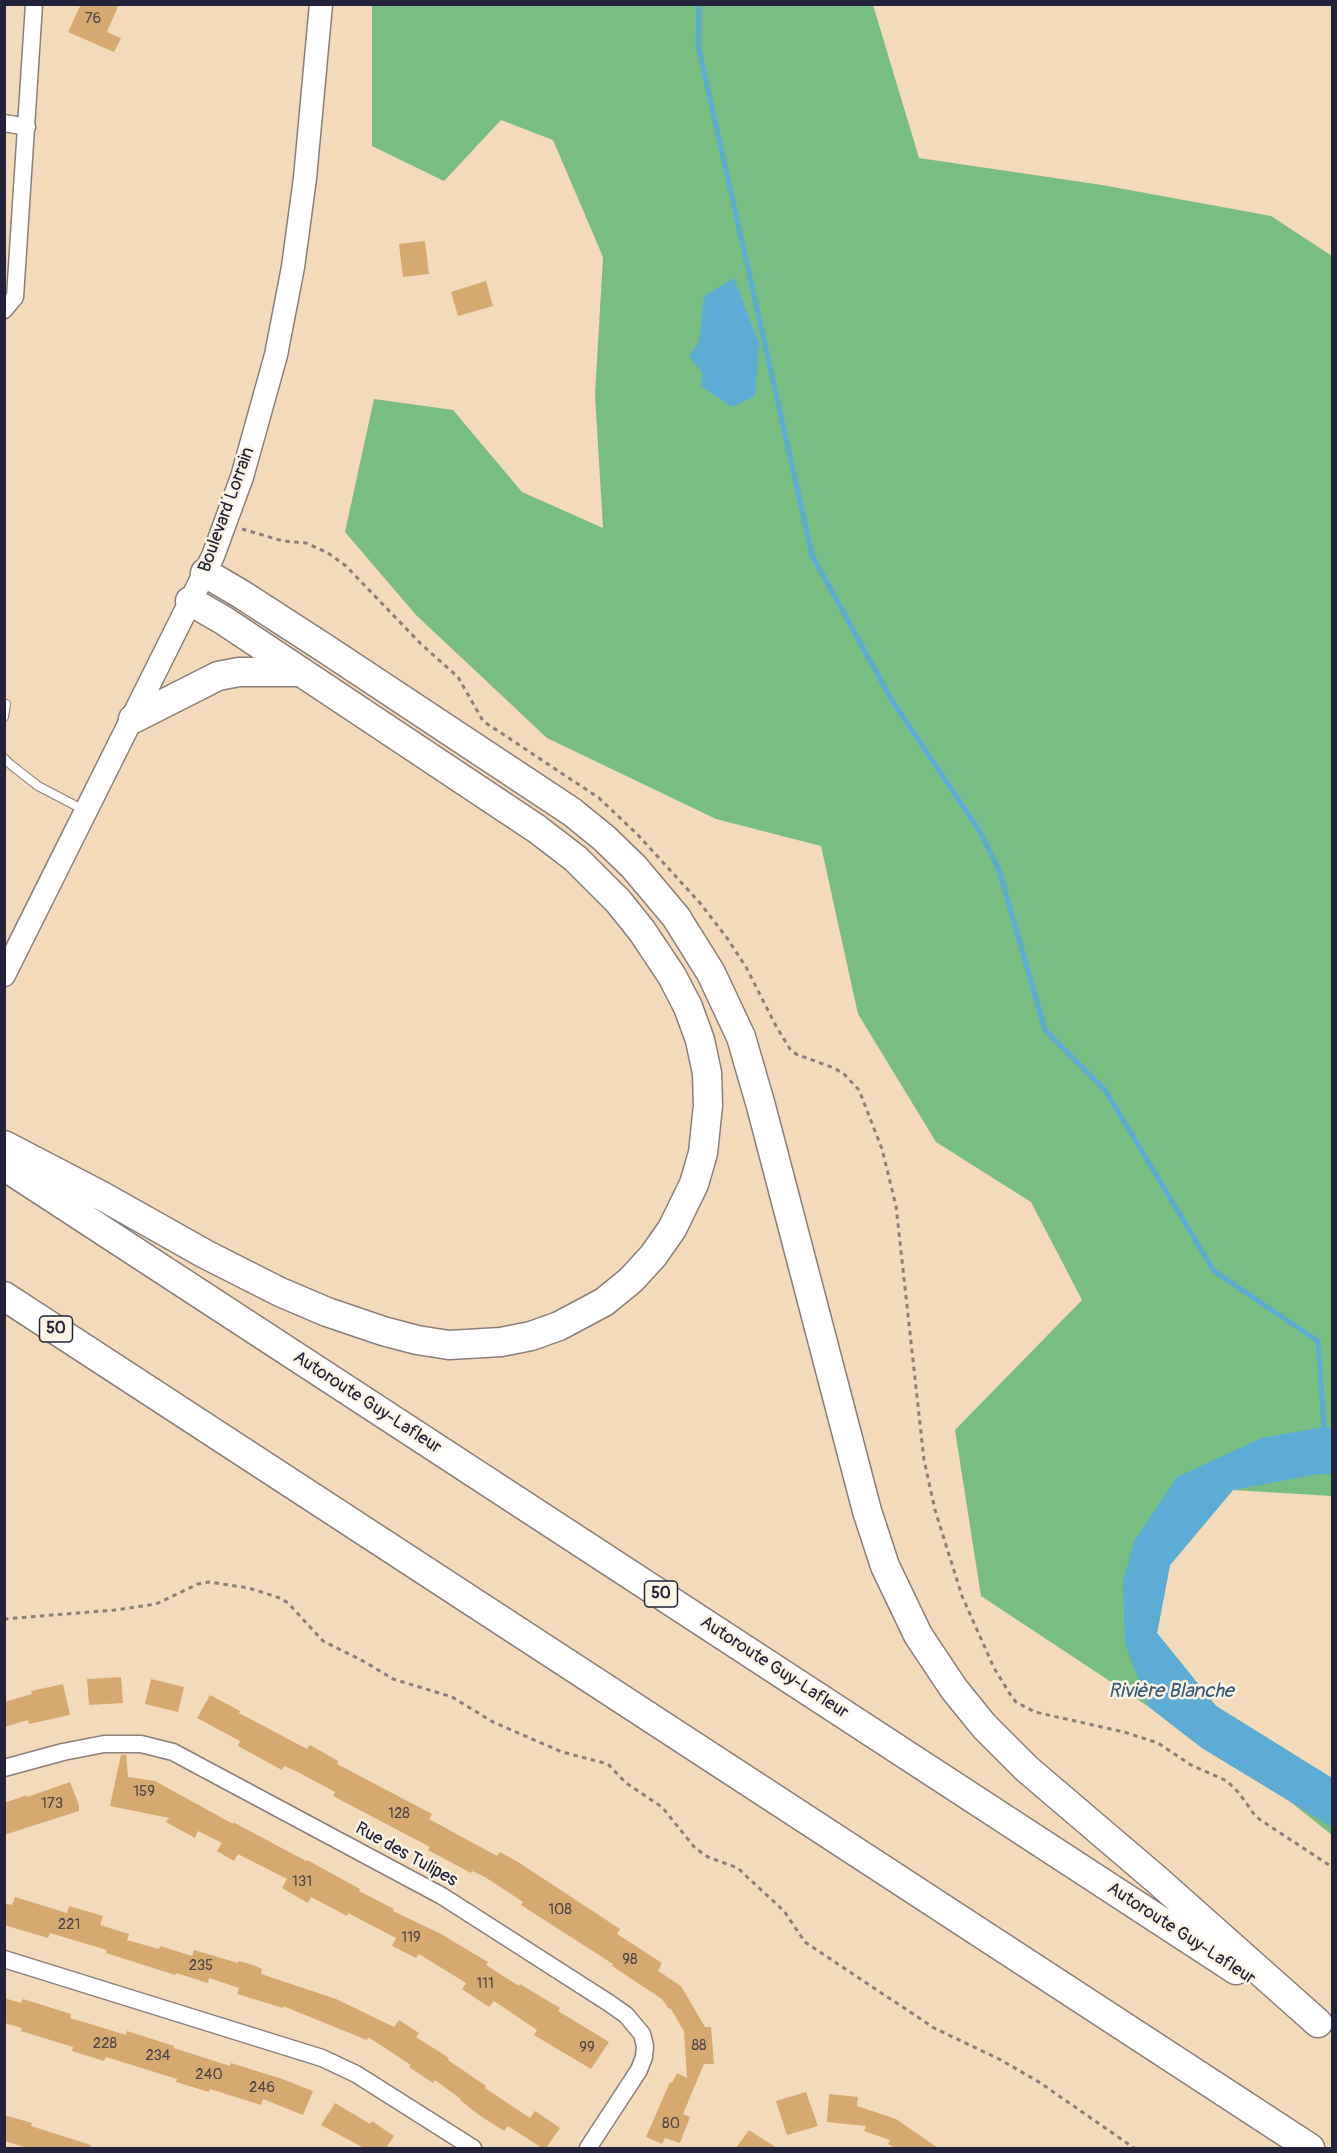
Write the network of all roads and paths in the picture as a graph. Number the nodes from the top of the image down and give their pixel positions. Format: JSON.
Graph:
{"nodes":[{"id":1,"x":34,"y":4,"type":"edge"},
{"id":2,"x":321,"y":4,"type":"edge"},
{"id":3,"x":4,"y":123,"type":"edge"},
{"id":4,"x":27,"y":127,"type":"junction"},
{"id":5,"x":4,"y":310,"type":"edge"},
{"id":6,"x":205,"y":573,"type":"junction"},
{"id":7,"x":190,"y":601,"type":"junction"},
{"id":8,"x":298,"y":672,"type":"junction"},
{"id":9,"x":6,"y":704,"type":"dead end"},
{"id":10,"x":4,"y":717,"type":"edge"},
{"id":11,"x":133,"y":719,"type":"junction"},
{"id":12,"x":4,"y":758,"type":"edge"},
{"id":13,"x":86,"y":812,"type":"junction"},
{"id":14,"x":4,"y":975,"type":"edge"},
{"id":15,"x":4,"y":1145,"type":"edge"},
{"id":16,"x":4,"y":1166,"type":"edge"},
{"id":17,"x":4,"y":1296,"type":"edge"},
{"id":18,"x":4,"y":1619,"type":"edge"},
{"id":19,"x":4,"y":1768,"type":"edge"},
{"id":20,"x":4,"y":1959,"type":"edge"},
{"id":21,"x":1325,"y":2028,"type":"edge"},
{"id":22,"x":473,"y":2148,"type":"edge"},
{"id":23,"x":588,"y":2148,"type":"edge"},
{"id":24,"x":1134,"y":2148,"type":"edge"},
{"id":25,"x":1310,"y":2148,"type":"edge"}],
"edges":[{"from":1,"to":4,"type":"street"},
{"from":2,"to":6,"type":"main road","name":"Boulevard Lorrain"},
{"from":3,"to":4,"type":"street"},
{"from":4,"to":5,"type":"street"},
{"from":6,"to":7,"type":"main road","name":"Boulevard Lorrain"},
{"from":6,"to":21,"type":"highway"},
{"from":7,"to":8,"type":"highway"},
{"from":7,"to":11,"type":"main road","name":"Boulevard Lorrain"},
{"from":8,"to":11,"type":"highway"},
{"from":8,"to":15,"type":"highway"},
{"from":9,"to":10,"type":"lane"},
{"from":11,"to":13,"type":"main road","name":"Boulevard Lorrain"},
{"from":12,"to":13,"type":"lane"},
{"from":13,"to":14,"type":"main road","name":"Boulevard Lorrain"},
{"from":16,"to":21,"type":"highway","name":"Autoroute Guy-Lafleur","number":"50"},
{"from":17,"to":25,"type":"highway","number":"50"},
{"from":18,"to":24,"type":"path"},
{"from":19,"to":23,"type":"street","name":"Rue des Tulipes"},
{"from":20,"to":22,"type":"street"}]}
